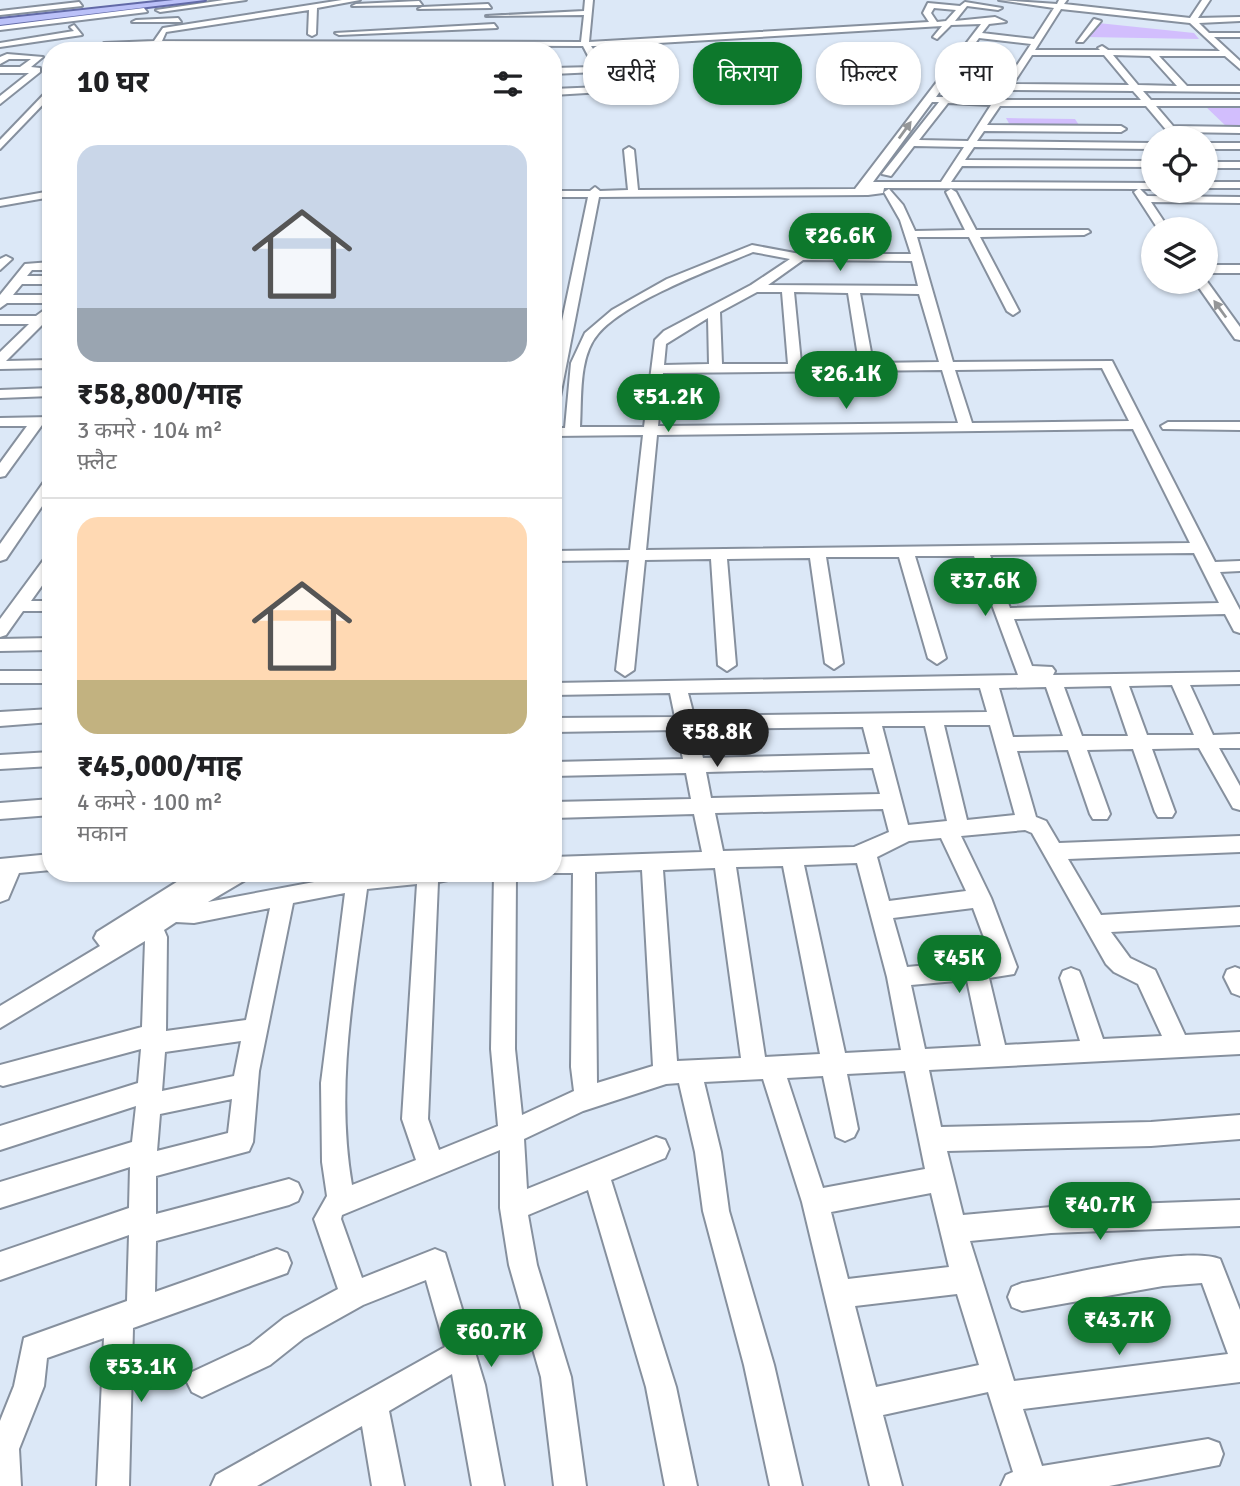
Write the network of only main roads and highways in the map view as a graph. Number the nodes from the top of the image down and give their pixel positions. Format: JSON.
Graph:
{"nodes":[{"id":1,"x":168,"y":0,"type":"edge"},
{"id":2,"x":200,"y":0,"type":"edge"},
{"id":3,"x":144,"y":6,"type":"edge"},
{"id":4,"x":0,"y":20,"type":"edge"}],
"edges":[{"from":1,"to":3,"type":"main road"},
{"from":2,"to":3,"type":"main road"},
{"from":3,"to":4,"type":"main road"}]}
